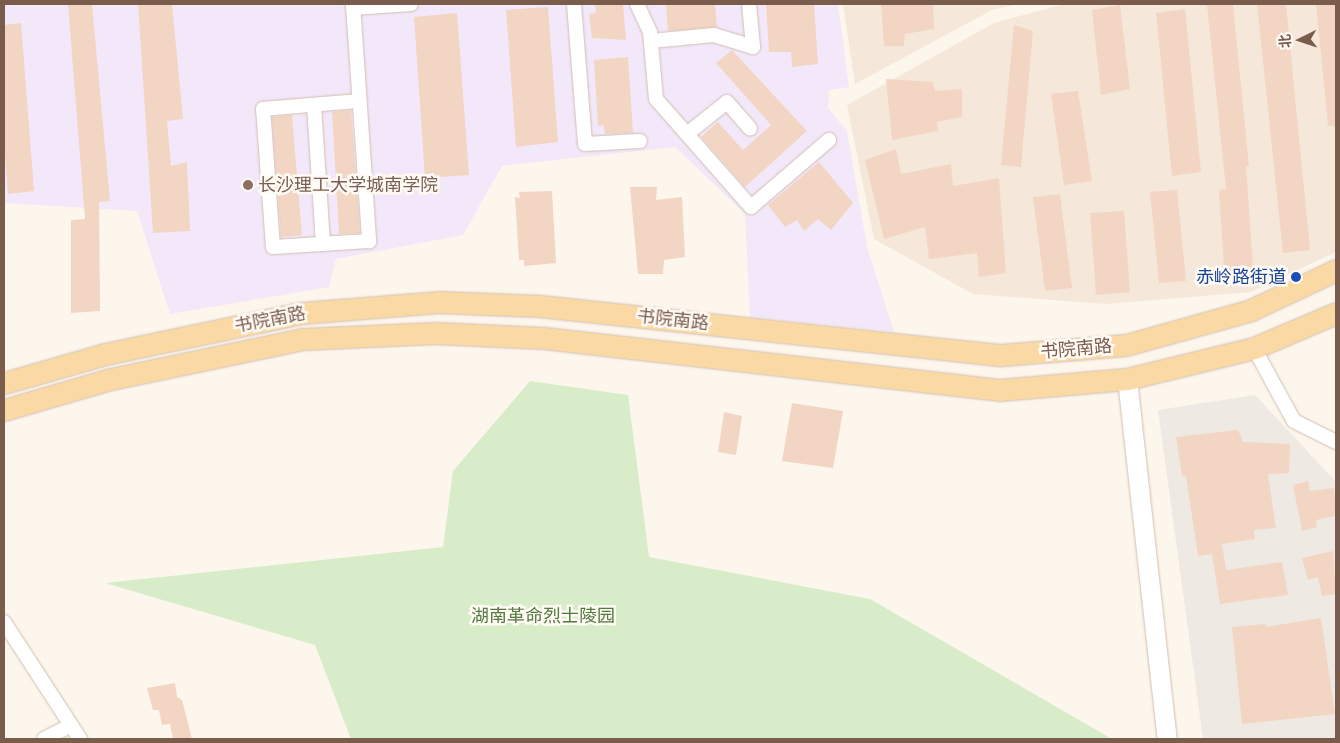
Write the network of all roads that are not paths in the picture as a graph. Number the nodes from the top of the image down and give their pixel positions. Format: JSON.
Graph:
{"nodes":[{"id":1,"x":411,"y":4,"type":"edge"},
{"id":2,"x":574,"y":4,"type":"edge"},
{"id":3,"x":637,"y":4,"type":"edge"},
{"id":4,"x":748,"y":4,"type":"edge"},
{"id":5,"x":353,"y":6,"type":"edge"},
{"id":6,"x":651,"y":41,"type":"junction"},
{"id":7,"x":359,"y":101,"type":"junction"},
{"id":8,"x":314,"y":105,"type":"junction"},
{"id":9,"x":750,"y":128,"type":"dead end"},
{"id":10,"x":687,"y":134,"type":"junction"},
{"id":11,"x":829,"y":140,"type":"dead end"},
{"id":12,"x":640,"y":141,"type":"dead end"},
{"id":13,"x":323,"y":244,"type":"junction"},
{"id":14,"x":1336,"y":270,"type":"edge"},
{"id":15,"x":1336,"y":313,"type":"edge"},
{"id":16,"x":1254,"y":348,"type":"junction"},
{"id":17,"x":1127,"y":379,"type":"junction"},
{"id":18,"x":4,"y":383,"type":"edge"},
{"id":19,"x":4,"y":410,"type":"edge"},
{"id":20,"x":1336,"y":442,"type":"edge"},
{"id":21,"x":4,"y":622,"type":"edge"},
{"id":22,"x":71,"y":725,"type":"junction"},
{"id":23,"x":44,"y":739,"type":"edge"},
{"id":24,"x":80,"y":739,"type":"edge"},
{"id":25,"x":1167,"y":739,"type":"edge"}],
"edges":[{"from":1,"to":5,"type":"street"},
{"from":2,"to":12,"type":"street"},
{"from":3,"to":6,"type":"street"},
{"from":4,"to":6,"type":"street"},
{"from":5,"to":7,"type":"street"},
{"from":6,"to":10,"type":"street"},
{"from":7,"to":8,"type":"street"},
{"from":7,"to":13,"type":"street"},
{"from":8,"to":13,"type":"street"},
{"from":8,"to":13,"type":"street"},
{"from":9,"to":10,"type":"street"},
{"from":10,"to":11,"type":"street"},
{"from":14,"to":18,"type":"main road","name":"书院南路"},
{"from":15,"to":16,"type":"main road","name":"书院南路"},
{"from":16,"to":17,"type":"main road","name":"书院南路"},
{"from":16,"to":20,"type":"street"},
{"from":17,"to":19,"type":"main road","name":"书院南路"},
{"from":17,"to":25,"type":"street"},
{"from":21,"to":22,"type":"street"},
{"from":22,"to":23,"type":"street"},
{"from":22,"to":24,"type":"street"}]}
